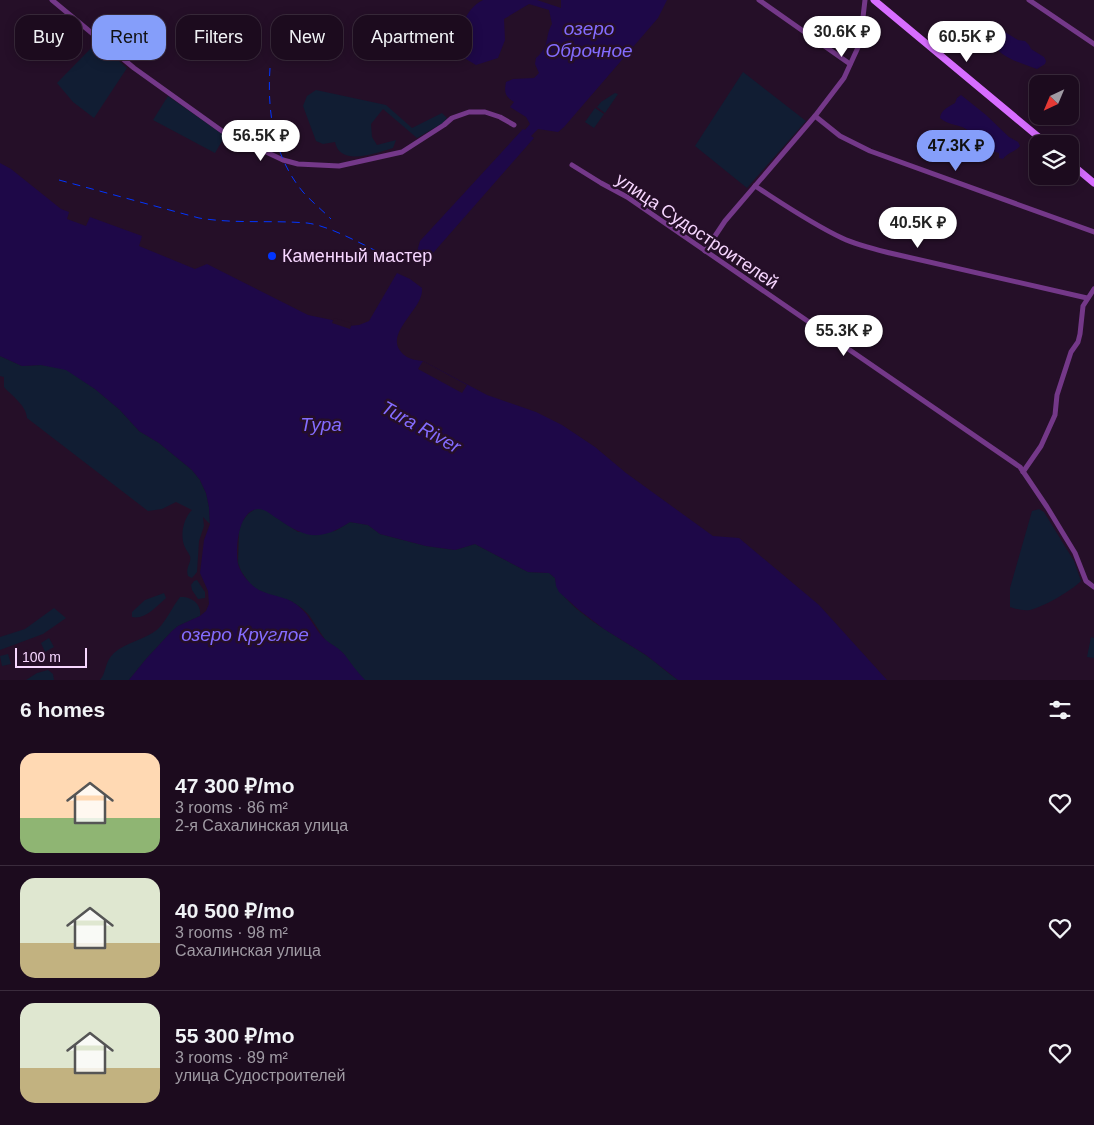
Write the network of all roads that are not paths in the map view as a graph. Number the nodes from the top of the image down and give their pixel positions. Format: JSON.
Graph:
{"nodes":[{"id":1,"x":52,"y":0,"type":"edge"},
{"id":2,"x":758,"y":0,"type":"edge"},
{"id":3,"x":864,"y":0,"type":"edge"},
{"id":4,"x":874,"y":0,"type":"edge"},
{"id":5,"x":1029,"y":0,"type":"edge"},
{"id":6,"x":1094,"y":44,"type":"edge"},
{"id":7,"x":850,"y":64,"type":"junction"},
{"id":8,"x":815,"y":116,"type":"junction"},
{"id":9,"x":514,"y":125,"type":"dead end"},
{"id":10,"x":1036,"y":135,"type":"edge"},
{"id":11,"x":572,"y":164,"type":"dead end"},
{"id":12,"x":1079,"y":170,"type":"edge"},
{"id":13,"x":1094,"y":183,"type":"edge"},
{"id":14,"x":755,"y":186,"type":"junction"},
{"id":15,"x":1094,"y":232,"type":"edge"},
{"id":16,"x":705,"y":251,"type":"junction"},
{"id":17,"x":1094,"y":289,"type":"edge"},
{"id":18,"x":1087,"y":298,"type":"junction"},
{"id":19,"x":1023,"y":472,"type":"junction"},
{"id":20,"x":1094,"y":587,"type":"edge"}],
"edges":[{"from":1,"to":9,"type":"street"},
{"from":2,"to":7,"type":"street"},
{"from":3,"to":7,"type":"street"},
{"from":4,"to":10,"type":"main road"},
{"from":5,"to":6,"type":"street"},
{"from":7,"to":8,"type":"street"},
{"from":8,"to":14,"type":"street"},
{"from":8,"to":15,"type":"street"},
{"from":11,"to":16,"type":"street","name":"улица Судостроителей"},
{"from":12,"to":13,"type":"main road"},
{"from":14,"to":16,"type":"street"},
{"from":14,"to":18,"type":"street"},
{"from":16,"to":19,"type":"street","name":"улица Судостроителей"},
{"from":17,"to":18,"type":"street"},
{"from":18,"to":19,"type":"street"},
{"from":19,"to":20,"type":"street","name":"улица Судостроителей"}]}
